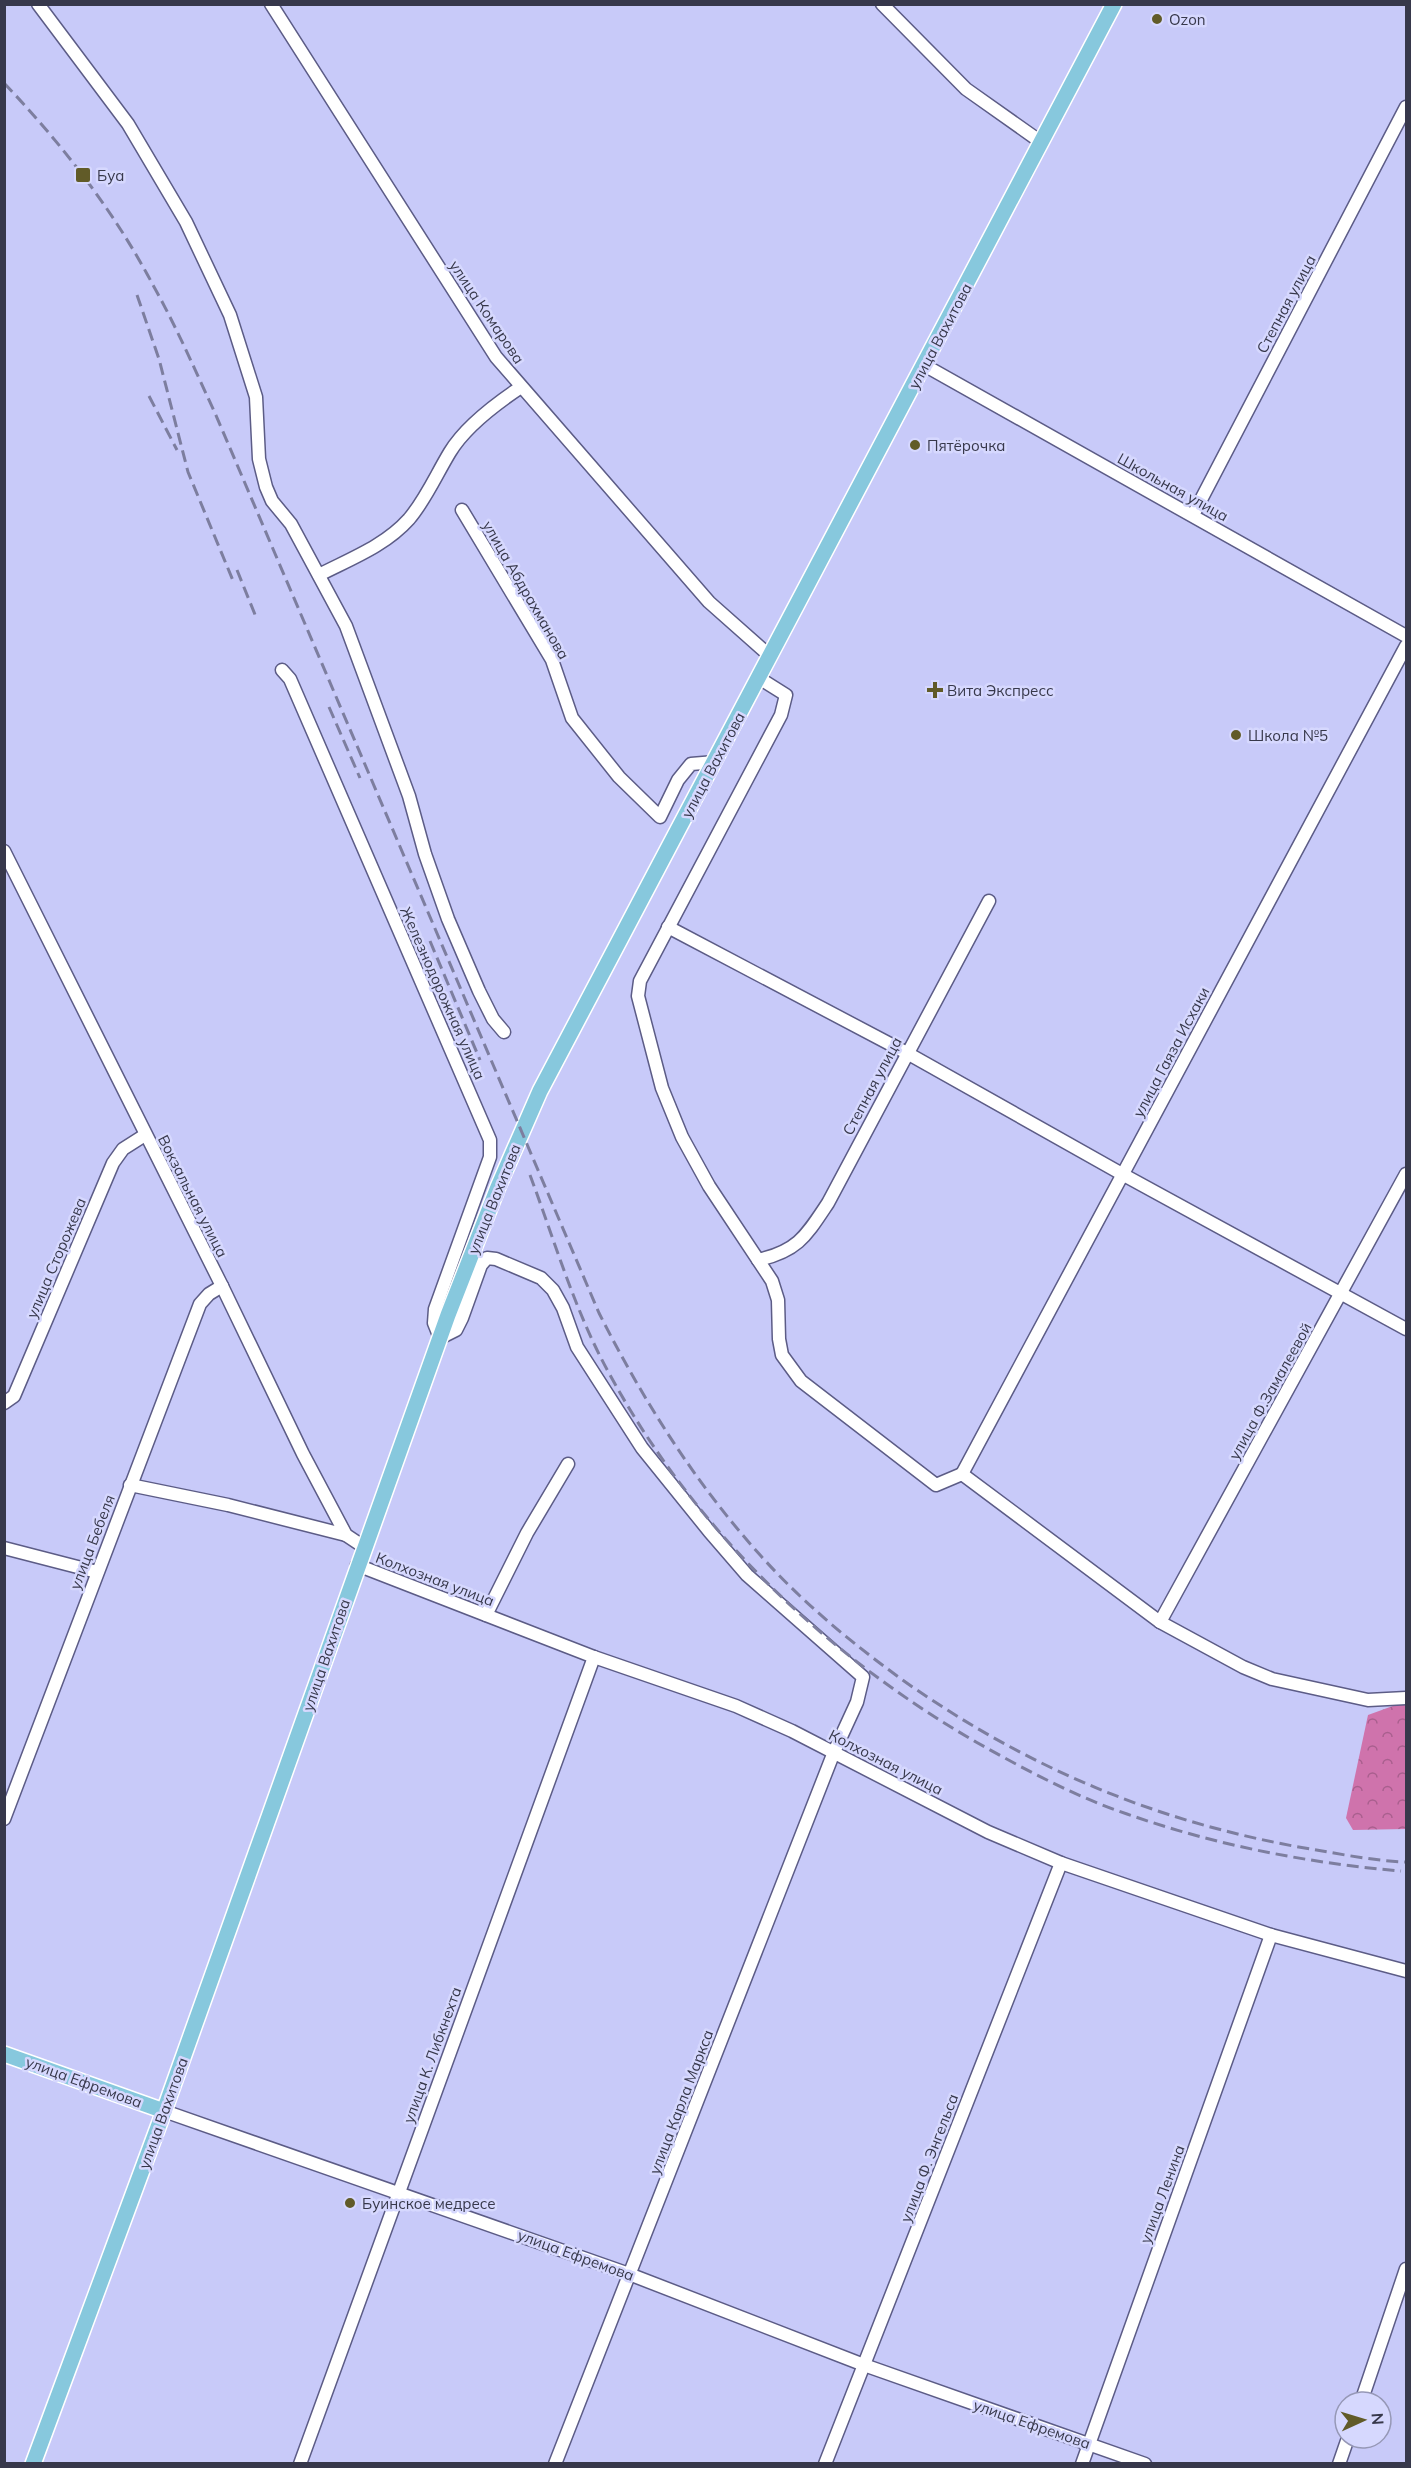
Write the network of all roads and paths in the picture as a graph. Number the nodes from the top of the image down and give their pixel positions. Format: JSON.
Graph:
{"nodes":[{"id":1,"x":38,"y":4,"type":"edge"},
{"id":2,"x":271,"y":4,"type":"edge"},
{"id":3,"x":882,"y":4,"type":"edge"},
{"id":4,"x":1114,"y":4,"type":"edge"},
{"id":5,"x":1407,"y":107,"type":"edge"},
{"id":6,"x":1041,"y":142,"type":"junction"},
{"id":7,"x":924,"y":365,"type":"junction"},
{"id":8,"x":521,"y":387,"type":"junction"},
{"id":9,"x":462,"y":510,"type":"dead end"},
{"id":10,"x":1193,"y":515,"type":"junction"},
{"id":11,"x":319,"y":575,"type":"junction"},
{"id":12,"x":1407,"y":636,"type":"edge"},
{"id":13,"x":1407,"y":646,"type":"edge"},
{"id":14,"x":770,"y":656,"type":"junction"},
{"id":15,"x":282,"y":670,"type":"dead end"},
{"id":16,"x":759,"y":678,"type":"junction"},
{"id":17,"x":715,"y":762,"type":"junction"},
{"id":18,"x":4,"y":851,"type":"edge"},
{"id":19,"x":989,"y":901,"type":"dead end"},
{"id":20,"x":668,"y":927,"type":"junction"},
{"id":21,"x":504,"y":1032,"type":"dead end"},
{"id":22,"x":907,"y":1053,"type":"junction"},
{"id":23,"x":145,"y":1135,"type":"junction"},
{"id":24,"x":1122,"y":1174,"type":"junction"},
{"id":25,"x":1407,"y":1174,"type":"edge"},
{"id":26,"x":758,"y":1260,"type":"junction"},
{"id":27,"x":222,"y":1286,"type":"junction"},
{"id":28,"x":1342,"y":1293,"type":"junction"},
{"id":29,"x":1407,"y":1329,"type":"edge"},
{"id":30,"x":440,"y":1338,"type":"junction"},
{"id":31,"x":6,"y":1402,"type":"edge"},
{"id":32,"x":568,"y":1464,"type":"dead end"},
{"id":33,"x":962,"y":1474,"type":"junction"},
{"id":34,"x":130,"y":1485,"type":"junction"},
{"id":35,"x":346,"y":1535,"type":"junction"},
{"id":36,"x":364,"y":1547,"type":"junction"},
{"id":37,"x":4,"y":1548,"type":"edge"},
{"id":38,"x":357,"y":1565,"type":"junction"},
{"id":39,"x":97,"y":1572,"type":"junction"},
{"id":40,"x":486,"y":1615,"type":"junction"},
{"id":41,"x":1160,"y":1622,"type":"junction"},
{"id":42,"x":594,"y":1657,"type":"junction"},
{"id":43,"x":1405,"y":1694,"type":"edge"},
{"id":44,"x":834,"y":1752,"type":"junction"},
{"id":45,"x":6,"y":1811,"type":"edge"},
{"id":46,"x":1061,"y":1863,"type":"junction"},
{"id":47,"x":1271,"y":1935,"type":"junction"},
{"id":48,"x":1407,"y":1971,"type":"edge"},
{"id":49,"x":4,"y":2054,"type":"edge"},
{"id":50,"x":164,"y":2111,"type":"junction"},
{"id":51,"x":398,"y":2192,"type":"junction"},
{"id":52,"x":1407,"y":2269,"type":"edge"},
{"id":53,"x":629,"y":2274,"type":"junction"},
{"id":54,"x":864,"y":2365,"type":"junction"},
{"id":55,"x":1365,"y":2390,"type":"edge"},
{"id":56,"x":1089,"y":2444,"type":"junction"},
{"id":57,"x":33,"y":2463,"type":"edge"},
{"id":58,"x":300,"y":2463,"type":"edge"},
{"id":59,"x":555,"y":2463,"type":"edge"},
{"id":60,"x":825,"y":2463,"type":"edge"},
{"id":61,"x":1082,"y":2463,"type":"edge"},
{"id":62,"x":1145,"y":2463,"type":"edge"}],
"edges":[{"from":1,"to":11,"type":"street"},
{"from":2,"to":8,"type":"street","name":"улица Комарова"},
{"from":3,"to":6,"type":"street"},
{"from":4,"to":6,"type":"main road","name":"улица Вахитова"},
{"from":5,"to":10,"type":"street","name":"Степная улица"},
{"from":6,"to":7,"type":"main road","name":"улица Вахитова"},
{"from":7,"to":10,"type":"street","name":"Школьная улица"},
{"from":7,"to":14,"type":"main road","name":"улица Вахитова"},
{"from":8,"to":11,"type":"street"},
{"from":8,"to":14,"type":"street","name":"улица Комарова"},
{"from":9,"to":17,"type":"street","name":"улица Абдрахманова"},
{"from":10,"to":12,"type":"street","name":"Школьная улица"},
{"from":11,"to":21,"type":"street"},
{"from":13,"to":24,"type":"street","name":"улица Гаяза Исхаки"},
{"from":14,"to":16,"type":"main road","name":"улица Вахитова"},
{"from":15,"to":30,"type":"street","name":"Железнодорожная улица"},
{"from":16,"to":17,"type":"main road","name":"улица Вахитова"},
{"from":16,"to":20,"type":"street"},
{"from":17,"to":30,"type":"main road","name":"улица Вахитова"},
{"from":18,"to":23,"type":"street","name":"Вокзальная улица"},
{"from":19,"to":22,"type":"street","name":"Степная улица"},
{"from":20,"to":22,"type":"street"},
{"from":20,"to":26,"type":"street"},
{"from":22,"to":24,"type":"street"},
{"from":22,"to":26,"type":"street","name":"Степная улица"},
{"from":23,"to":27,"type":"street","name":"Вокзальная улица"},
{"from":23,"to":31,"type":"street","name":"улица Сторожева"},
{"from":24,"to":28,"type":"street"},
{"from":24,"to":33,"type":"street","name":"улица Гаяза Исхаки"},
{"from":25,"to":28,"type":"street","name":"улица Ф.Замалеевой"},
{"from":26,"to":33,"type":"street"},
{"from":27,"to":34,"type":"street","name":"улица Бебеля"},
{"from":27,"to":35,"type":"street","name":"Вокзальная улица"},
{"from":28,"to":29,"type":"street"},
{"from":28,"to":41,"type":"street","name":"улица Ф.Замалеевой"},
{"from":30,"to":36,"type":"main road","name":"улица Вахитова"},
{"from":30,"to":44,"type":"street","name":"улица Карла Маркса"},
{"from":32,"to":40,"type":"street"},
{"from":33,"to":41,"type":"street"},
{"from":34,"to":35,"type":"street"},
{"from":34,"to":39,"type":"street","name":"улица Бебеля"},
{"from":35,"to":36,"type":"street","name":"Вокзальная улица"},
{"from":36,"to":38,"type":"main road","name":"улица Вахитова"},
{"from":37,"to":39,"type":"street"},
{"from":38,"to":40,"type":"street","name":"Колхозная улица"},
{"from":38,"to":50,"type":"main road","name":"улица Вахитова"},
{"from":39,"to":45,"type":"street","name":"улица Бебеля"},
{"from":40,"to":42,"type":"street","name":"Колхозная улица"},
{"from":41,"to":43,"type":"street"},
{"from":42,"to":44,"type":"street","name":"Колхозная улица"},
{"from":42,"to":51,"type":"street","name":"улица К. Либкнехта"},
{"from":44,"to":46,"type":"street","name":"Колхозная улица"},
{"from":44,"to":53,"type":"street","name":"улица Карла Маркса"},
{"from":46,"to":47,"type":"street","name":"Колхозная улица"},
{"from":46,"to":54,"type":"street","name":"улица Ф. Энгельса"},
{"from":47,"to":48,"type":"street","name":"Колхозная улица"},
{"from":47,"to":56,"type":"street","name":"улица Ленина"},
{"from":49,"to":50,"type":"main road","name":"улица Ефремова"},
{"from":50,"to":51,"type":"street","name":"улица Ефремова"},
{"from":50,"to":57,"type":"main road","name":"улица Вахитова"},
{"from":51,"to":53,"type":"street","name":"улица Ефремова"},
{"from":51,"to":58,"type":"street","name":"улица К. Либкнехта"},
{"from":52,"to":55,"type":"street"},
{"from":53,"to":54,"type":"street","name":"улица Ефремова"},
{"from":53,"to":59,"type":"street","name":"улица Карла Маркса"},
{"from":54,"to":56,"type":"street","name":"улица Ефремова"},
{"from":54,"to":60,"type":"street","name":"улица Ф. Энгельса"},
{"from":56,"to":61,"type":"street","name":"улица Ленина"},
{"from":56,"to":62,"type":"street","name":"улица Ефремова"}]}
